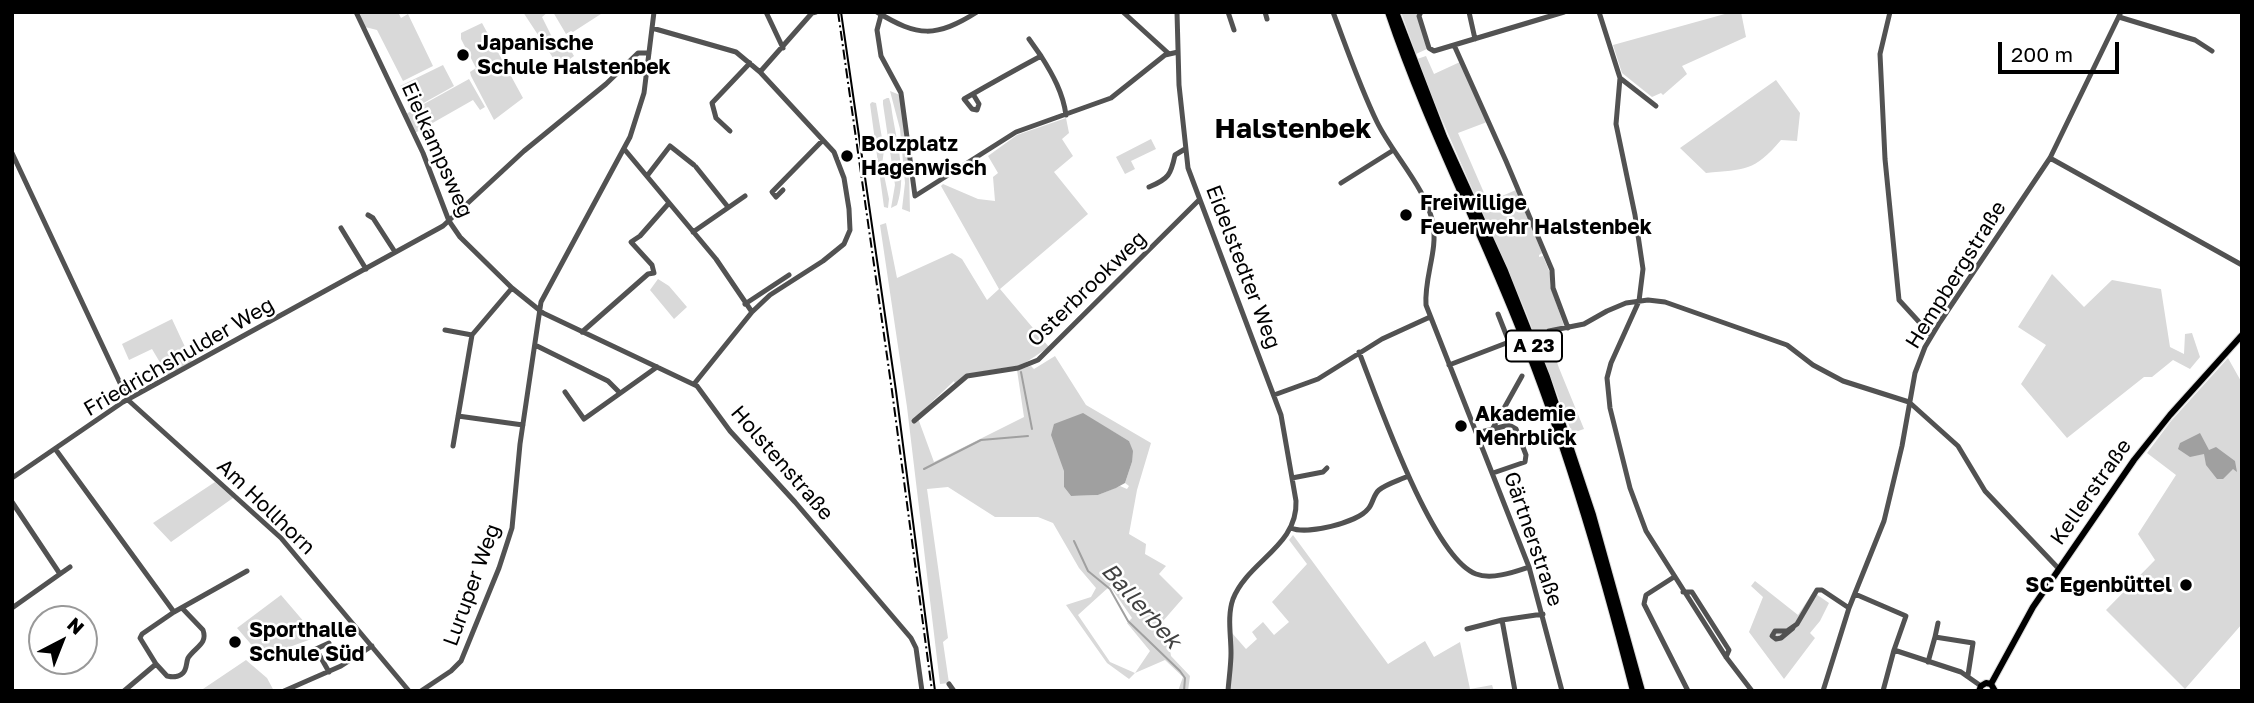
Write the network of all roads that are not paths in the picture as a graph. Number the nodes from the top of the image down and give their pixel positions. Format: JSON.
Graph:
{"nodes":[{"id":1,"x":356,"y":12,"type":"edge"},
{"id":2,"x":654,"y":12,"type":"edge"},
{"id":3,"x":766,"y":12,"type":"edge"},
{"id":4,"x":816,"y":12,"type":"edge"},
{"id":5,"x":977,"y":12,"type":"edge"},
{"id":6,"x":1123,"y":12,"type":"edge"},
{"id":7,"x":1177,"y":12,"type":"edge"},
{"id":8,"x":1228,"y":12,"type":"edge"},
{"id":9,"x":1333,"y":12,"type":"edge"},
{"id":10,"x":1388,"y":12,"type":"edge"},
{"id":11,"x":1395,"y":12,"type":"edge"},
{"id":12,"x":1421,"y":12,"type":"edge"},
{"id":13,"x":1469,"y":12,"type":"edge"},
{"id":14,"x":1564,"y":12,"type":"edge"},
{"id":15,"x":1599,"y":12,"type":"edge"},
{"id":16,"x":1890,"y":12,"type":"edge"},
{"id":17,"x":879,"y":14,"type":"edge"},
{"id":18,"x":2120,"y":14,"type":"edge"},
{"id":19,"x":652,"y":29,"type":"junction"},
{"id":20,"x":1234,"y":30,"type":"dead end"},
{"id":21,"x":1028,"y":39,"type":"dead end"},
{"id":22,"x":1475,"y":39,"type":"junction"},
{"id":23,"x":1454,"y":45,"type":"junction"},
{"id":24,"x":783,"y":48,"type":"junction"},
{"id":25,"x":2212,"y":51,"type":"dead end"},
{"id":26,"x":1178,"y":52,"type":"junction"},
{"id":27,"x":649,"y":53,"type":"junction"},
{"id":28,"x":1168,"y":53,"type":"junction"},
{"id":29,"x":1041,"y":56,"type":"junction"},
{"id":30,"x":750,"y":63,"type":"junction"},
{"id":31,"x":760,"y":72,"type":"junction"},
{"id":32,"x":1620,"y":78,"type":"junction"},
{"id":33,"x":973,"y":94,"type":"dead end"},
{"id":34,"x":1656,"y":107,"type":"dead end"},
{"id":35,"x":1066,"y":115,"type":"junction"},
{"id":36,"x":730,"y":131,"type":"dead end"},
{"id":37,"x":823,"y":140,"type":"junction"},
{"id":38,"x":1185,"y":149,"type":"junction"},
{"id":39,"x":625,"y":150,"type":"junction"},
{"id":40,"x":1392,"y":151,"type":"junction"},
{"id":41,"x":12,"y":153,"type":"edge"},
{"id":42,"x":2050,"y":158,"type":"junction"},
{"id":43,"x":647,"y":176,"type":"junction"},
{"id":44,"x":1341,"y":183,"type":"dead end"},
{"id":45,"x":1149,"y":187,"type":"dead end"},
{"id":46,"x":783,"y":190,"type":"dead end"},
{"id":47,"x":745,"y":196,"type":"dead end"},
{"id":48,"x":1199,"y":200,"type":"junction"},
{"id":49,"x":668,"y":203,"type":"junction"},
{"id":50,"x":728,"y":207,"type":"junction"},
{"id":51,"x":368,"y":215,"type":"dead end"},
{"id":52,"x":449,"y":221,"type":"junction"},
{"id":53,"x":341,"y":228,"type":"dead end"},
{"id":54,"x":693,"y":232,"type":"junction"},
{"id":55,"x":395,"y":252,"type":"junction"},
{"id":56,"x":2242,"y":265,"type":"edge"},
{"id":57,"x":366,"y":269,"type":"junction"},
{"id":58,"x":789,"y":275,"type":"dead end"},
{"id":59,"x":512,"y":288,"type":"junction"},
{"id":60,"x":1639,"y":301,"type":"junction"},
{"id":61,"x":745,"y":304,"type":"junction"},
{"id":62,"x":539,"y":310,"type":"junction"},
{"id":63,"x":752,"y":312,"type":"junction"},
{"id":64,"x":1498,"y":314,"type":"dead end"},
{"id":65,"x":1430,"y":317,"type":"junction"},
{"id":66,"x":1568,"y":328,"type":"junction"},
{"id":67,"x":445,"y":330,"type":"dead end"},
{"id":68,"x":1549,"y":331,"type":"dead end"},
{"id":69,"x":582,"y":332,"type":"junction"},
{"id":70,"x":472,"y":334,"type":"junction"},
{"id":71,"x":1931,"y":335,"type":"junction"},
{"id":72,"x":2242,"y":335,"type":"edge"},
{"id":73,"x":535,"y":345,"type":"junction"},
{"id":74,"x":1359,"y":352,"type":"junction"},
{"id":75,"x":1449,"y":365,"type":"junction"},
{"id":76,"x":657,"y":367,"type":"junction"},
{"id":77,"x":1522,"y":376,"type":"dead end"},
{"id":78,"x":694,"y":384,"type":"junction"},
{"id":79,"x":565,"y":392,"type":"dead end"},
{"id":80,"x":620,"y":393,"type":"junction"},
{"id":81,"x":1274,"y":395,"type":"junction"},
{"id":82,"x":128,"y":400,"type":"junction"},
{"id":83,"x":1909,"y":402,"type":"junction"},
{"id":84,"x":458,"y":416,"type":"junction"},
{"id":85,"x":914,"y":421,"type":"dead end"},
{"id":86,"x":523,"y":425,"type":"junction"},
{"id":87,"x":1493,"y":428,"type":"junction"},
{"id":88,"x":1477,"y":433,"type":"junction"},
{"id":89,"x":453,"y":446,"type":"dead end"},
{"id":90,"x":56,"y":450,"type":"junction"},
{"id":91,"x":1327,"y":468,"type":"dead end"},
{"id":92,"x":1493,"y":473,"type":"junction"},
{"id":93,"x":1408,"y":476,"type":"junction"},
{"id":94,"x":12,"y":478,"type":"edge"},
{"id":95,"x":1292,"y":478,"type":"junction"},
{"id":96,"x":12,"y":502,"type":"edge"},
{"id":97,"x":1291,"y":528,"type":"junction"},
{"id":98,"x":1529,"y":567,"type":"junction"},
{"id":99,"x":70,"y":568,"type":"dead end"},
{"id":100,"x":2059,"y":569,"type":"junction"},
{"id":101,"x":247,"y":571,"type":"dead end"},
{"id":102,"x":60,"y":574,"type":"junction"},
{"id":103,"x":1674,"y":577,"type":"junction"},
{"id":104,"x":1854,"y":594,"type":"junction"},
{"id":105,"x":12,"y":608,"type":"edge"},
{"id":106,"x":182,"y":608,"type":"junction"},
{"id":107,"x":1849,"y":608,"type":"junction"},
{"id":108,"x":174,"y":612,"type":"junction"},
{"id":109,"x":1543,"y":614,"type":"junction"},
{"id":110,"x":1502,"y":620,"type":"junction"},
{"id":111,"x":1938,"y":623,"type":"dead end"},
{"id":112,"x":1793,"y":628,"type":"dead end"},
{"id":113,"x":1467,"y":629,"type":"dead end"},
{"id":114,"x":1935,"y":637,"type":"junction"},
{"id":115,"x":329,"y":643,"type":"dead end"},
{"id":116,"x":372,"y":646,"type":"junction"},
{"id":117,"x":1894,"y":650,"type":"junction"},
{"id":118,"x":1928,"y":662,"type":"junction"},
{"id":119,"x":156,"y":664,"type":"junction"},
{"id":120,"x":329,"y":672,"type":"junction"},
{"id":121,"x":1968,"y":675,"type":"junction"},
{"id":122,"x":949,"y":684,"type":"dead end"},
{"id":123,"x":1993,"y":687,"type":"edge"},
{"id":124,"x":1980,"y":688,"type":"edge"},
{"id":125,"x":124,"y":691,"type":"edge"},
{"id":126,"x":284,"y":691,"type":"edge"},
{"id":127,"x":409,"y":691,"type":"edge"},
{"id":128,"x":421,"y":691,"type":"edge"},
{"id":129,"x":922,"y":691,"type":"edge"},
{"id":130,"x":954,"y":691,"type":"edge"},
{"id":131,"x":1228,"y":691,"type":"edge"},
{"id":132,"x":1515,"y":691,"type":"edge"},
{"id":133,"x":1562,"y":691,"type":"edge"},
{"id":134,"x":1634,"y":691,"type":"edge"},
{"id":135,"x":1641,"y":691,"type":"edge"},
{"id":136,"x":1688,"y":691,"type":"edge"},
{"id":137,"x":1752,"y":691,"type":"edge"},
{"id":138,"x":1823,"y":691,"type":"edge"},
{"id":139,"x":1883,"y":691,"type":"edge"}],
"edges":[{"from":1,"to":52,"type":"street","name":"Eielkampsweg"},
{"from":2,"to":19,"type":"street"},
{"from":3,"to":24,"type":"street"},
{"from":4,"to":24,"type":"street"},
{"from":5,"to":17,"type":"street"},
{"from":6,"to":28,"type":"street"},
{"from":7,"to":26,"type":"street","name":"Eidelstedter Weg"},
{"from":8,"to":20,"type":"street"},
{"from":9,"to":40,"type":"street","name":"Gärtnerstraße"},
{"from":10,"to":134,"type":"highway","number":"A 23"},
{"from":11,"to":135,"type":"highway","number":"A 23"},
{"from":12,"to":23,"type":"street"},
{"from":13,"to":22,"type":"street"},
{"from":14,"to":22,"type":"street"},
{"from":15,"to":32,"type":"street"},
{"from":16,"to":71,"type":"street"},
{"from":17,"to":35,"type":"street"},
{"from":18,"to":25,"type":"street"},
{"from":18,"to":42,"type":"street","name":"Hempbergstraße"},
{"from":19,"to":27,"type":"street"},
{"from":19,"to":30,"type":"street"},
{"from":21,"to":29,"type":"street"},
{"from":22,"to":23,"type":"street"},
{"from":23,"to":66,"type":"street"},
{"from":24,"to":31,"type":"street"},
{"from":26,"to":28,"type":"street"},
{"from":26,"to":38,"type":"street","name":"Eidelstedter Weg"},
{"from":27,"to":39,"type":"street","name":"Luruper Weg"},
{"from":27,"to":52,"type":"street","name":"Friedrichshulder Weg"},
{"from":28,"to":35,"type":"street"},
{"from":29,"to":33,"type":"street"},
{"from":29,"to":35,"type":"street"},
{"from":30,"to":31,"type":"street"},
{"from":30,"to":36,"type":"street"},
{"from":31,"to":37,"type":"street"},
{"from":32,"to":34,"type":"street"},
{"from":32,"to":60,"type":"street"},
{"from":37,"to":46,"type":"street"},
{"from":37,"to":63,"type":"street"},
{"from":38,"to":45,"type":"street"},
{"from":38,"to":48,"type":"street","name":"Eidelstedter Weg"},
{"from":39,"to":43,"type":"street"},
{"from":39,"to":62,"type":"street","name":"Luruper Weg"},
{"from":40,"to":44,"type":"street"},
{"from":40,"to":65,"type":"street","name":"Gärtnerstraße"},
{"from":41,"to":82,"type":"street"},
{"from":42,"to":56,"type":"street"},
{"from":42,"to":71,"type":"street","name":"Hempbergstraße"},
{"from":43,"to":49,"type":"street"},
{"from":43,"to":50,"type":"street"},
{"from":47,"to":50,"type":"street"},
{"from":48,"to":81,"type":"street","name":"Eidelstedter Weg"},
{"from":48,"to":85,"type":"street","name":"Osterbrookweg"},
{"from":49,"to":54,"type":"street"},
{"from":49,"to":69,"type":"street"},
{"from":50,"to":54,"type":"street"},
{"from":51,"to":55,"type":"street"},
{"from":52,"to":55,"type":"street","name":"Friedrichshulder Weg"},
{"from":52,"to":59,"type":"street","name":"Eielkampsweg"},
{"from":53,"to":57,"type":"street"},
{"from":54,"to":61,"type":"street"},
{"from":55,"to":57,"type":"street","name":"Friedrichshulder Weg"},
{"from":57,"to":82,"type":"street","name":"Friedrichshulder Weg"},
{"from":58,"to":61,"type":"street"},
{"from":59,"to":62,"type":"street","name":"Eielkampsweg"},
{"from":59,"to":70,"type":"street"},
{"from":60,"to":66,"type":"street"},
{"from":60,"to":83,"type":"street"},
{"from":60,"to":103,"type":"street"},
{"from":61,"to":63,"type":"street"},
{"from":62,"to":69,"type":"street","name":"Eielkampsweg"},
{"from":62,"to":73,"type":"street","name":"Luruper Weg"},
{"from":63,"to":78,"type":"street"},
{"from":64,"to":75,"type":"street"},
{"from":65,"to":74,"type":"street"},
{"from":65,"to":75,"type":"street","name":"Gärtnerstraße"},
{"from":66,"to":68,"type":"street"},
{"from":67,"to":70,"type":"street"},
{"from":69,"to":76,"type":"street","name":"Eielkampsweg"},
{"from":70,"to":84,"type":"street"},
{"from":71,"to":83,"type":"street","name":"Hempbergstraße"},
{"from":72,"to":100,"type":"main road","name":"Kellerstraße"},
{"from":73,"to":80,"type":"street"},
{"from":73,"to":86,"type":"street","name":"Luruper Weg"},
{"from":74,"to":81,"type":"street"},
{"from":74,"to":93,"type":"street"},
{"from":75,"to":88,"type":"street","name":"Gärtnerstraße"},
{"from":76,"to":78,"type":"street","name":"Eielkampsweg"},
{"from":76,"to":80,"type":"street"},
{"from":77,"to":87,"type":"street"},
{"from":78,"to":129,"type":"street","name":"Holstenstraße"},
{"from":79,"to":80,"type":"street"},
{"from":81,"to":95,"type":"street","name":"Eidelstedter Weg"},
{"from":82,"to":90,"type":"street","name":"Friedrichshulder Weg"},
{"from":82,"to":116,"type":"street","name":"Am Hollhorn"},
{"from":83,"to":100,"type":"street"},
{"from":83,"to":104,"type":"street","name":"Hempbergstraße"},
{"from":84,"to":86,"type":"street"},
{"from":84,"to":89,"type":"street"},
{"from":86,"to":128,"type":"street","name":"Luruper Weg"},
{"from":87,"to":88,"type":"street"},
{"from":87,"to":92,"type":"street"},
{"from":88,"to":92,"type":"street","name":"Gärtnerstraße"},
{"from":90,"to":94,"type":"street","name":"Friedrichshulder Weg"},
{"from":90,"to":108,"type":"street"},
{"from":91,"to":95,"type":"street"},
{"from":92,"to":98,"type":"street","name":"Gärtnerstraße"},
{"from":93,"to":97,"type":"street"},
{"from":93,"to":98,"type":"street"},
{"from":95,"to":97,"type":"street","name":"Eidelstedter Weg"},
{"from":96,"to":102,"type":"street"},
{"from":97,"to":131,"type":"street"},
{"from":98,"to":109,"type":"street","name":"Gärtnerstraße"},
{"from":99,"to":102,"type":"street"},
{"from":100,"to":123,"type":"main road","name":"Kellerstraße"},
{"from":101,"to":106,"type":"street"},
{"from":102,"to":105,"type":"street"},
{"from":103,"to":136,"type":"street"},
{"from":103,"to":137,"type":"street"},
{"from":104,"to":107,"type":"street","name":"Hempbergstraße"},
{"from":104,"to":117,"type":"street"},
{"from":106,"to":108,"type":"street"},
{"from":106,"to":119,"type":"street"},
{"from":107,"to":112,"type":"street"},
{"from":107,"to":138,"type":"street","name":"Hempbergstraße"},
{"from":108,"to":119,"type":"street"},
{"from":109,"to":110,"type":"street"},
{"from":109,"to":133,"type":"street","name":"Gärtnerstraße"},
{"from":110,"to":113,"type":"street"},
{"from":110,"to":132,"type":"street"},
{"from":111,"to":114,"type":"street"},
{"from":114,"to":118,"type":"street"},
{"from":114,"to":121,"type":"street"},
{"from":115,"to":120,"type":"street"},
{"from":116,"to":120,"type":"street"},
{"from":116,"to":127,"type":"street","name":"Am Hollhorn"},
{"from":117,"to":118,"type":"street"},
{"from":117,"to":139,"type":"street"},
{"from":118,"to":121,"type":"street"},
{"from":119,"to":125,"type":"street"},
{"from":120,"to":126,"type":"street"},
{"from":121,"to":124,"type":"street"},
{"from":122,"to":130,"type":"street"},
{"from":123,"to":124,"type":"main road","name":"Kellerstraße"}]}
